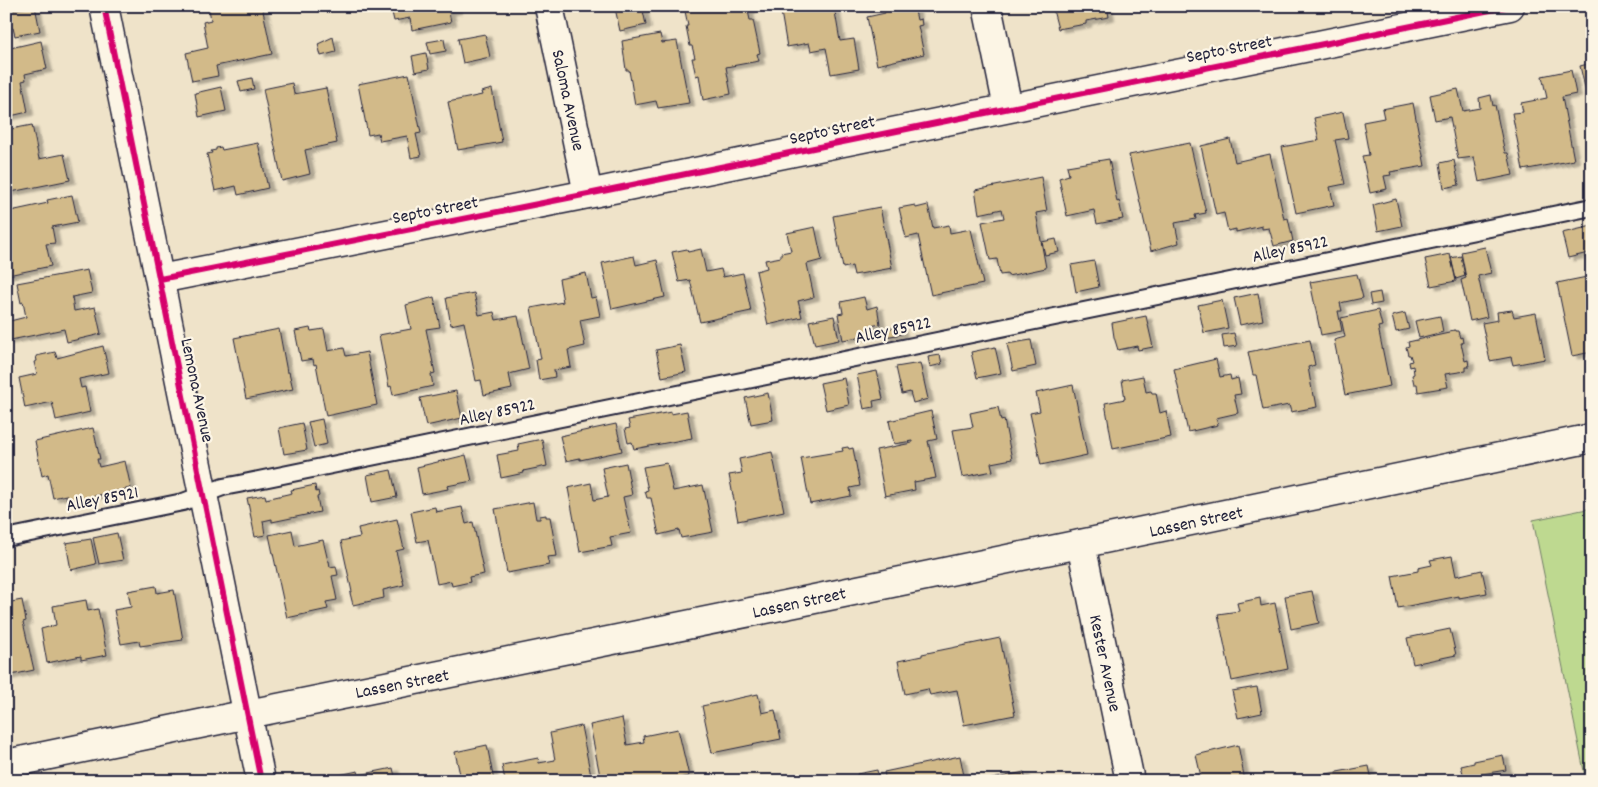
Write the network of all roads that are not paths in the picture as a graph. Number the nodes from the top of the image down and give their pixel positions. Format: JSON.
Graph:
{"nodes":[{"id":1,"x":104,"y":6,"type":"edge"},
{"id":2,"x":549,"y":6,"type":"edge"},
{"id":3,"x":987,"y":6,"type":"edge"},
{"id":4,"x":1510,"y":6,"type":"edge"},
{"id":5,"x":1412,"y":16,"type":"edge"},
{"id":6,"x":1008,"y":108,"type":"junction"},
{"id":7,"x":588,"y":194,"type":"junction"},
{"id":8,"x":1592,"y":207,"type":"edge"},
{"id":9,"x":160,"y":279,"type":"junction"},
{"id":10,"x":1592,"y":438,"type":"edge"},
{"id":11,"x":204,"y":494,"type":"junction"},
{"id":12,"x":6,"y":538,"type":"edge"},
{"id":13,"x":1081,"y":544,"type":"junction"},
{"id":14,"x":248,"y":714,"type":"junction"},
{"id":15,"x":6,"y":764,"type":"edge"},
{"id":16,"x":261,"y":781,"type":"edge"},
{"id":17,"x":1130,"y":781,"type":"edge"}],
"edges":[{"from":1,"to":9,"type":"street","name":"Lemona Avenue"},
{"from":2,"to":7,"type":"street","name":"Saloma Avenue"},
{"from":3,"to":6,"type":"street"},
{"from":4,"to":5,"type":"street","name":"Septo Street"},
{"from":5,"to":6,"type":"street","name":"Septo Street"},
{"from":6,"to":7,"type":"street","name":"Septo Street"},
{"from":7,"to":9,"type":"street","name":"Septo Street"},
{"from":8,"to":11,"type":"lane","name":"Alley 85922"},
{"from":9,"to":11,"type":"street","name":"Lemona Avenue"},
{"from":10,"to":13,"type":"street","name":"Lassen Street"},
{"from":11,"to":12,"type":"lane","name":"Alley 85921"},
{"from":11,"to":14,"type":"street","name":"Lemona Avenue"},
{"from":13,"to":14,"type":"street","name":"Lassen Street"},
{"from":13,"to":17,"type":"street","name":"Kester Avenue"},
{"from":14,"to":15,"type":"street","name":"Lassen Street"},
{"from":14,"to":16,"type":"street","name":"Lemona Avenue"}]}
